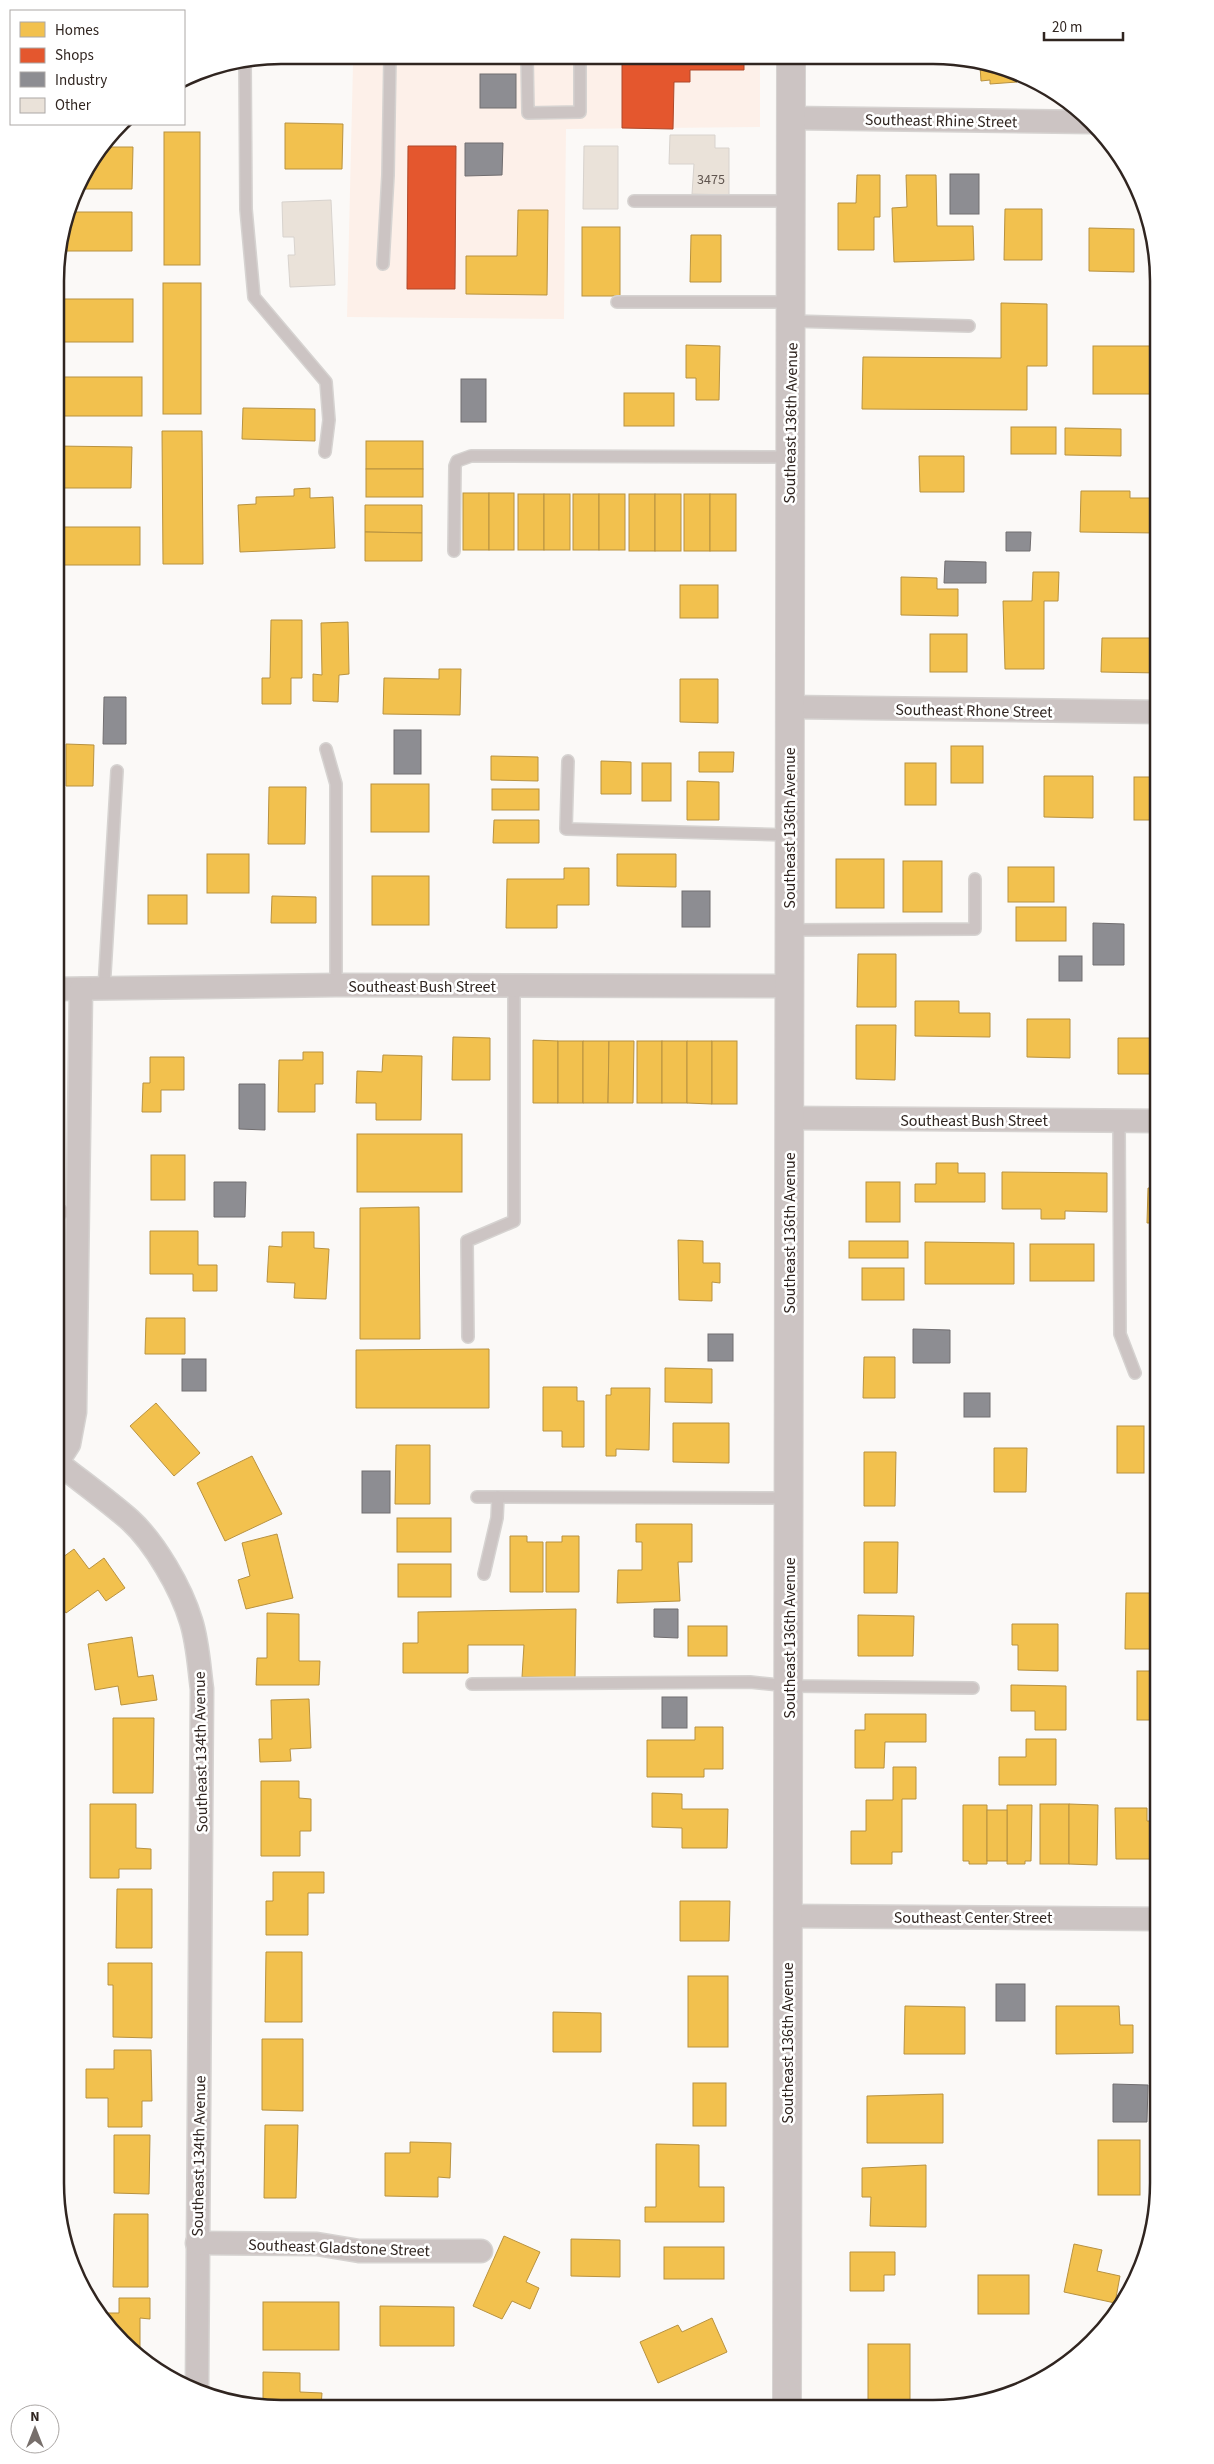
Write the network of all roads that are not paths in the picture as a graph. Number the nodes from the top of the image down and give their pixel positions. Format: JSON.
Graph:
{"nodes":[{"id":1,"x":390,"y":64,"type":"edge"},
{"id":2,"x":527,"y":64,"type":"edge"},
{"id":3,"x":580,"y":64,"type":"edge"},
{"id":4,"x":790,"y":64,"type":"edge"},
{"id":5,"x":245,"y":67,"type":"edge"},
{"id":6,"x":791,"y":118,"type":"junction"},
{"id":7,"x":1081,"y":122,"type":"edge"},
{"id":8,"x":634,"y":201,"type":"dead end"},
{"id":9,"x":790,"y":201,"type":"junction"},
{"id":10,"x":383,"y":264,"type":"dead end"},
{"id":11,"x":617,"y":302,"type":"dead end"},
{"id":12,"x":791,"y":311,"type":"junction"},
{"id":13,"x":969,"y":326,"type":"dead end"},
{"id":14,"x":325,"y":452,"type":"dead end"},
{"id":15,"x":789,"y":457,"type":"junction"},
{"id":16,"x":454,"y":551,"type":"dead end"},
{"id":17,"x":789,"y":707,"type":"junction"},
{"id":18,"x":1150,"y":712,"type":"edge"},
{"id":19,"x":326,"y":749,"type":"dead end"},
{"id":20,"x":568,"y":761,"type":"dead end"},
{"id":21,"x":117,"y":771,"type":"dead end"},
{"id":22,"x":790,"y":835,"type":"junction"},
{"id":23,"x":975,"y":879,"type":"dead end"},
{"id":24,"x":790,"y":930,"type":"junction"},
{"id":25,"x":336,"y":986,"type":"junction"},
{"id":26,"x":790,"y":986,"type":"junction"},
{"id":27,"x":514,"y":987,"type":"junction"},
{"id":28,"x":104,"y":988,"type":"junction"},
{"id":29,"x":64,"y":989,"type":"edge"},
{"id":30,"x":81,"y":989,"type":"junction"},
{"id":31,"x":789,"y":1118,"type":"junction"},
{"id":32,"x":1119,"y":1121,"type":"junction"},
{"id":33,"x":1150,"y":1121,"type":"edge"},
{"id":34,"x":64,"y":1212,"type":"edge"},
{"id":35,"x":78,"y":1212,"type":"junction"},
{"id":36,"x":468,"y":1337,"type":"dead end"},
{"id":37,"x":1135,"y":1373,"type":"dead end"},
{"id":38,"x":64,"y":1451,"type":"edge"},
{"id":39,"x":64,"y":1469,"type":"edge"},
{"id":40,"x":477,"y":1497,"type":"dead end"},
{"id":41,"x":498,"y":1497,"type":"junction"},
{"id":42,"x":789,"y":1498,"type":"junction"},
{"id":43,"x":484,"y":1574,"type":"dead end"},
{"id":44,"x":472,"y":1684,"type":"dead end"},
{"id":45,"x":788,"y":1686,"type":"junction"},
{"id":46,"x":973,"y":1688,"type":"dead end"},
{"id":47,"x":788,"y":1916,"type":"junction"},
{"id":48,"x":1150,"y":1918,"type":"edge"},
{"id":49,"x":197,"y":2243,"type":"junction"},
{"id":50,"x":481,"y":2252,"type":"dead end"},
{"id":51,"x":197,"y":2384,"type":"edge"},
{"id":52,"x":786,"y":2400,"type":"edge"}],
"edges":[{"from":1,"to":10,"type":"lane"},
{"from":2,"to":3,"type":"lane"},
{"from":4,"to":6,"type":"street","name":"Southeast 136th Avenue"},
{"from":5,"to":14,"type":"lane"},
{"from":6,"to":7,"type":"street","name":"Southeast Rhine Street"},
{"from":6,"to":9,"type":"street","name":"Southeast 136th Avenue"},
{"from":8,"to":9,"type":"lane"},
{"from":9,"to":12,"type":"street","name":"Southeast 136th Avenue"},
{"from":11,"to":12,"type":"lane"},
{"from":12,"to":13,"type":"lane"},
{"from":12,"to":15,"type":"street","name":"Southeast 136th Avenue"},
{"from":15,"to":16,"type":"lane"},
{"from":15,"to":17,"type":"street","name":"Southeast 136th Avenue"},
{"from":17,"to":18,"type":"street","name":"Southeast Rhone Street"},
{"from":17,"to":22,"type":"street","name":"Southeast 136th Avenue"},
{"from":19,"to":25,"type":"lane"},
{"from":20,"to":22,"type":"lane"},
{"from":21,"to":28,"type":"lane"},
{"from":22,"to":24,"type":"street","name":"Southeast 136th Avenue"},
{"from":23,"to":24,"type":"lane"},
{"from":24,"to":26,"type":"street","name":"Southeast 136th Avenue"},
{"from":25,"to":27,"type":"street","name":"Southeast Bush Street"},
{"from":25,"to":28,"type":"street","name":"Southeast Bush Street"},
{"from":26,"to":27,"type":"street","name":"Southeast Bush Street"},
{"from":26,"to":31,"type":"street","name":"Southeast 136th Avenue"},
{"from":27,"to":36,"type":"lane"},
{"from":28,"to":30,"type":"street","name":"Southeast Bush Street"},
{"from":29,"to":30,"type":"street","name":"Southeast Bush Street"},
{"from":30,"to":35,"type":"street","name":"Southeast 134th Avenue"},
{"from":31,"to":32,"type":"street","name":"Southeast Bush Street"},
{"from":31,"to":42,"type":"street","name":"Southeast 136th Avenue"},
{"from":32,"to":33,"type":"street","name":"Southeast Bush Street"},
{"from":32,"to":37,"type":"lane"},
{"from":34,"to":35,"type":"lane"},
{"from":35,"to":38,"type":"street","name":"Southeast 134th Avenue"},
{"from":39,"to":49,"type":"street","name":"Southeast 134th Avenue"},
{"from":40,"to":41,"type":"lane"},
{"from":41,"to":42,"type":"lane"},
{"from":41,"to":43,"type":"lane"},
{"from":42,"to":45,"type":"street","name":"Southeast 136th Avenue"},
{"from":44,"to":45,"type":"lane"},
{"from":45,"to":46,"type":"lane"},
{"from":45,"to":47,"type":"street","name":"Southeast 136th Avenue"},
{"from":47,"to":48,"type":"street","name":"Southeast Center Street"},
{"from":47,"to":52,"type":"street","name":"Southeast 136th Avenue"},
{"from":49,"to":50,"type":"street","name":"Southeast Gladstone Street"},
{"from":49,"to":51,"type":"street","name":"Southeast 134th Avenue"}]}
